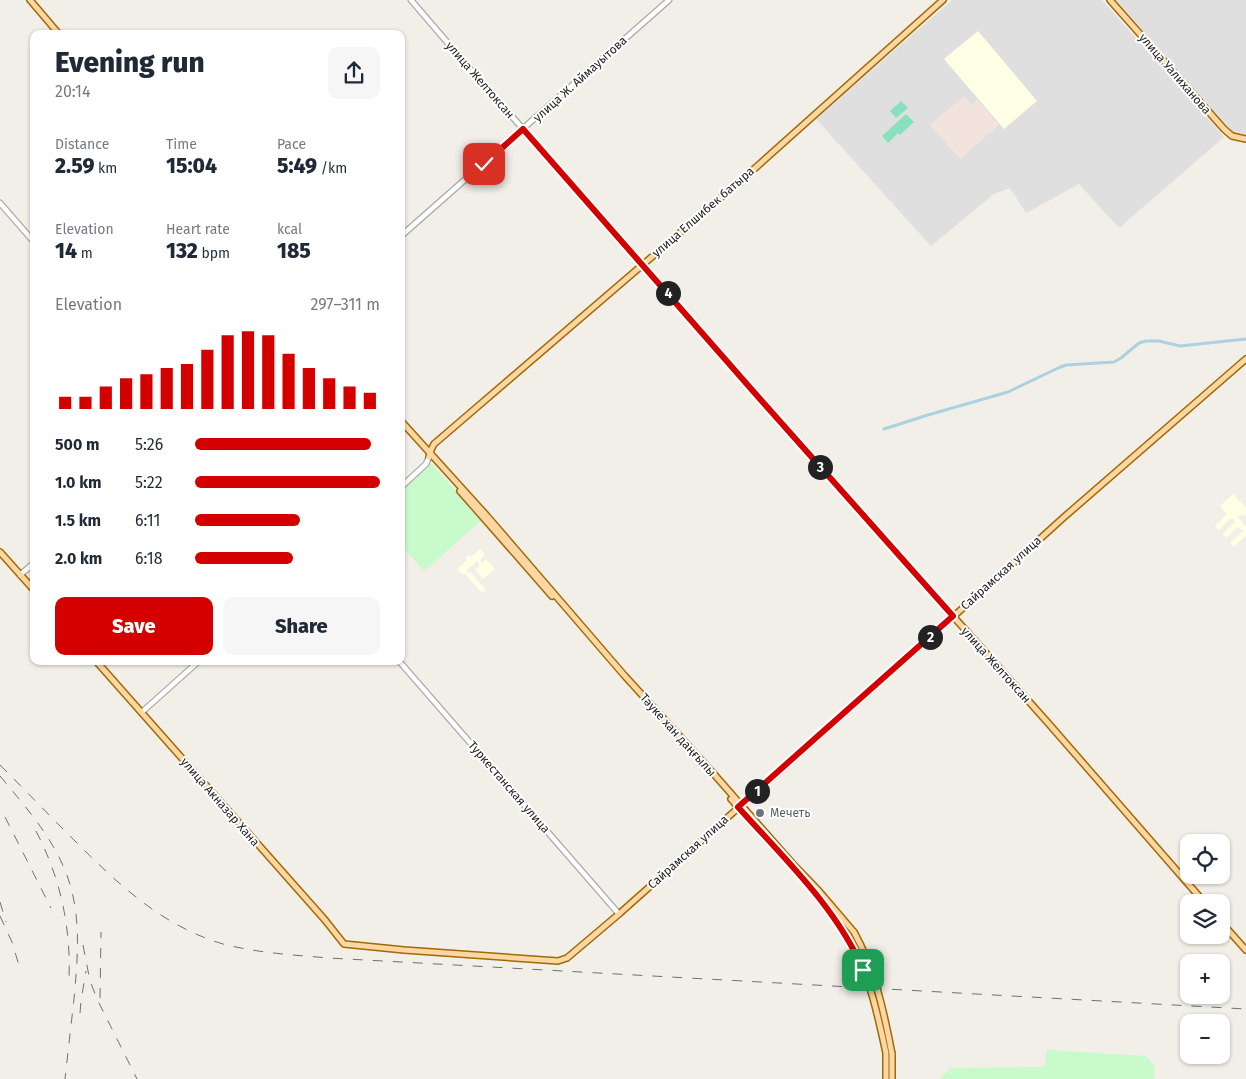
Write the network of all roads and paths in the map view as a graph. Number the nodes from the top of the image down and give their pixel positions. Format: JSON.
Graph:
{"nodes":[{"id":1,"x":25,"y":0,"type":"edge"},
{"id":2,"x":30,"y":0,"type":"edge"},
{"id":3,"x":411,"y":0,"type":"edge"},
{"id":4,"x":668,"y":0,"type":"edge"},
{"id":5,"x":943,"y":0,"type":"edge"},
{"id":6,"x":1110,"y":0,"type":"edge"},
{"id":7,"x":51,"y":30,"type":"edge"},
{"id":8,"x":56,"y":30,"type":"edge"},
{"id":9,"x":523,"y":129,"type":"junction"},
{"id":10,"x":1246,"y":139,"type":"edge"},
{"id":11,"x":0,"y":203,"type":"edge"},
{"id":12,"x":405,"y":232,"type":"edge"},
{"id":13,"x":30,"y":237,"type":"edge"},
{"id":14,"x":642,"y":264,"type":"junction"},
{"id":15,"x":1246,"y":359,"type":"edge"},
{"id":16,"x":405,"y":426,"type":"edge"},
{"id":17,"x":405,"y":430,"type":"edge"},
{"id":18,"x":430,"y":456,"type":"junction"},
{"id":19,"x":405,"y":483,"type":"edge"},
{"id":20,"x":0,"y":552,"type":"edge"},
{"id":21,"x":30,"y":566,"type":"edge"},
{"id":22,"x":20,"y":575,"type":"junction"},
{"id":23,"x":30,"y":586,"type":"edge"},
{"id":24,"x":953,"y":616,"type":"junction"},
{"id":25,"x":100,"y":665,"type":"edge"},
{"id":26,"x":195,"y":665,"type":"edge"},
{"id":27,"x":402,"y":665,"type":"edge"},
{"id":28,"x":142,"y":712,"type":"junction"},
{"id":29,"x":740,"y":806,"type":"junction"},
{"id":30,"x":1197,"y":894,"type":"edge"},
{"id":31,"x":619,"y":914,"type":"junction"},
{"id":32,"x":1230,"y":932,"type":"edge"},
{"id":33,"x":344,"y":944,"type":"joint"},
{"id":34,"x":1246,"y":950,"type":"edge"},
{"id":35,"x":889,"y":1054,"type":"junction"},
{"id":36,"x":886,"y":1079,"type":"edge"},
{"id":37,"x":892,"y":1079,"type":"edge"}],
"edges":[{"from":1,"to":7,"type":"main road"},
{"from":2,"to":8,"type":"main road"},
{"from":3,"to":9,"type":"street","name":"улица Желтоксан"},
{"from":4,"to":9,"type":"street","name":"улица Ж. Аймауытова"},
{"from":5,"to":14,"type":"main road","name":"улица Елшибек батыра"},
{"from":6,"to":10,"type":"main road","name":"улица Уалиханова"},
{"from":9,"to":12,"type":"street","name":"улица Ж. Аймауытова"},
{"from":9,"to":14,"type":"street","name":"улица Желтоксан"},
{"from":11,"to":13,"type":"street"},
{"from":14,"to":18,"type":"main road","name":"улица Елшибек батыра"},
{"from":14,"to":24,"type":"main road","name":"улица Желтоксан"},
{"from":15,"to":24,"type":"main road","name":"Сайрамская улица"},
{"from":16,"to":18,"type":"main road","name":"Тәуке хан даңғылы"},
{"from":17,"to":18,"type":"main road","name":"Тәуке хан даңғылы"},
{"from":18,"to":19,"type":"street","name":"улица Елшибек батыра"},
{"from":18,"to":29,"type":"main road","name":"Тәуке хан даңғылы"},
{"from":20,"to":22,"type":"main road"},
{"from":21,"to":22,"type":"street"},
{"from":22,"to":23,"type":"main road"},
{"from":24,"to":29,"type":"main road","name":"Сайрамская улица"},
{"from":24,"to":30,"type":"main road","name":"улица Желтоксан"},
{"from":25,"to":28,"type":"main road","name":"улица Акназар Хана"},
{"from":26,"to":28,"type":"street"},
{"from":27,"to":31,"type":"street","name":"Туркестанская улица"},
{"from":28,"to":33,"type":"main road","name":"улица Акназар Хана"},
{"from":29,"to":31,"type":"main road","name":"Сайрамская улица"},
{"from":29,"to":35,"type":"main road","name":"Тәуке хан даңғылы","bridge":true},
{"from":29,"to":35,"type":"main road","name":"Тәуке хан даңғылы","bridge":true},
{"from":31,"to":33,"type":"main road","name":"Сайрамская улица"},
{"from":32,"to":34,"type":"main road"},
{"from":35,"to":36,"type":"main road","name":"Тәуке хан даңғылы"},
{"from":35,"to":37,"type":"main road","name":"Тәуке хан даңғылы"}]}
